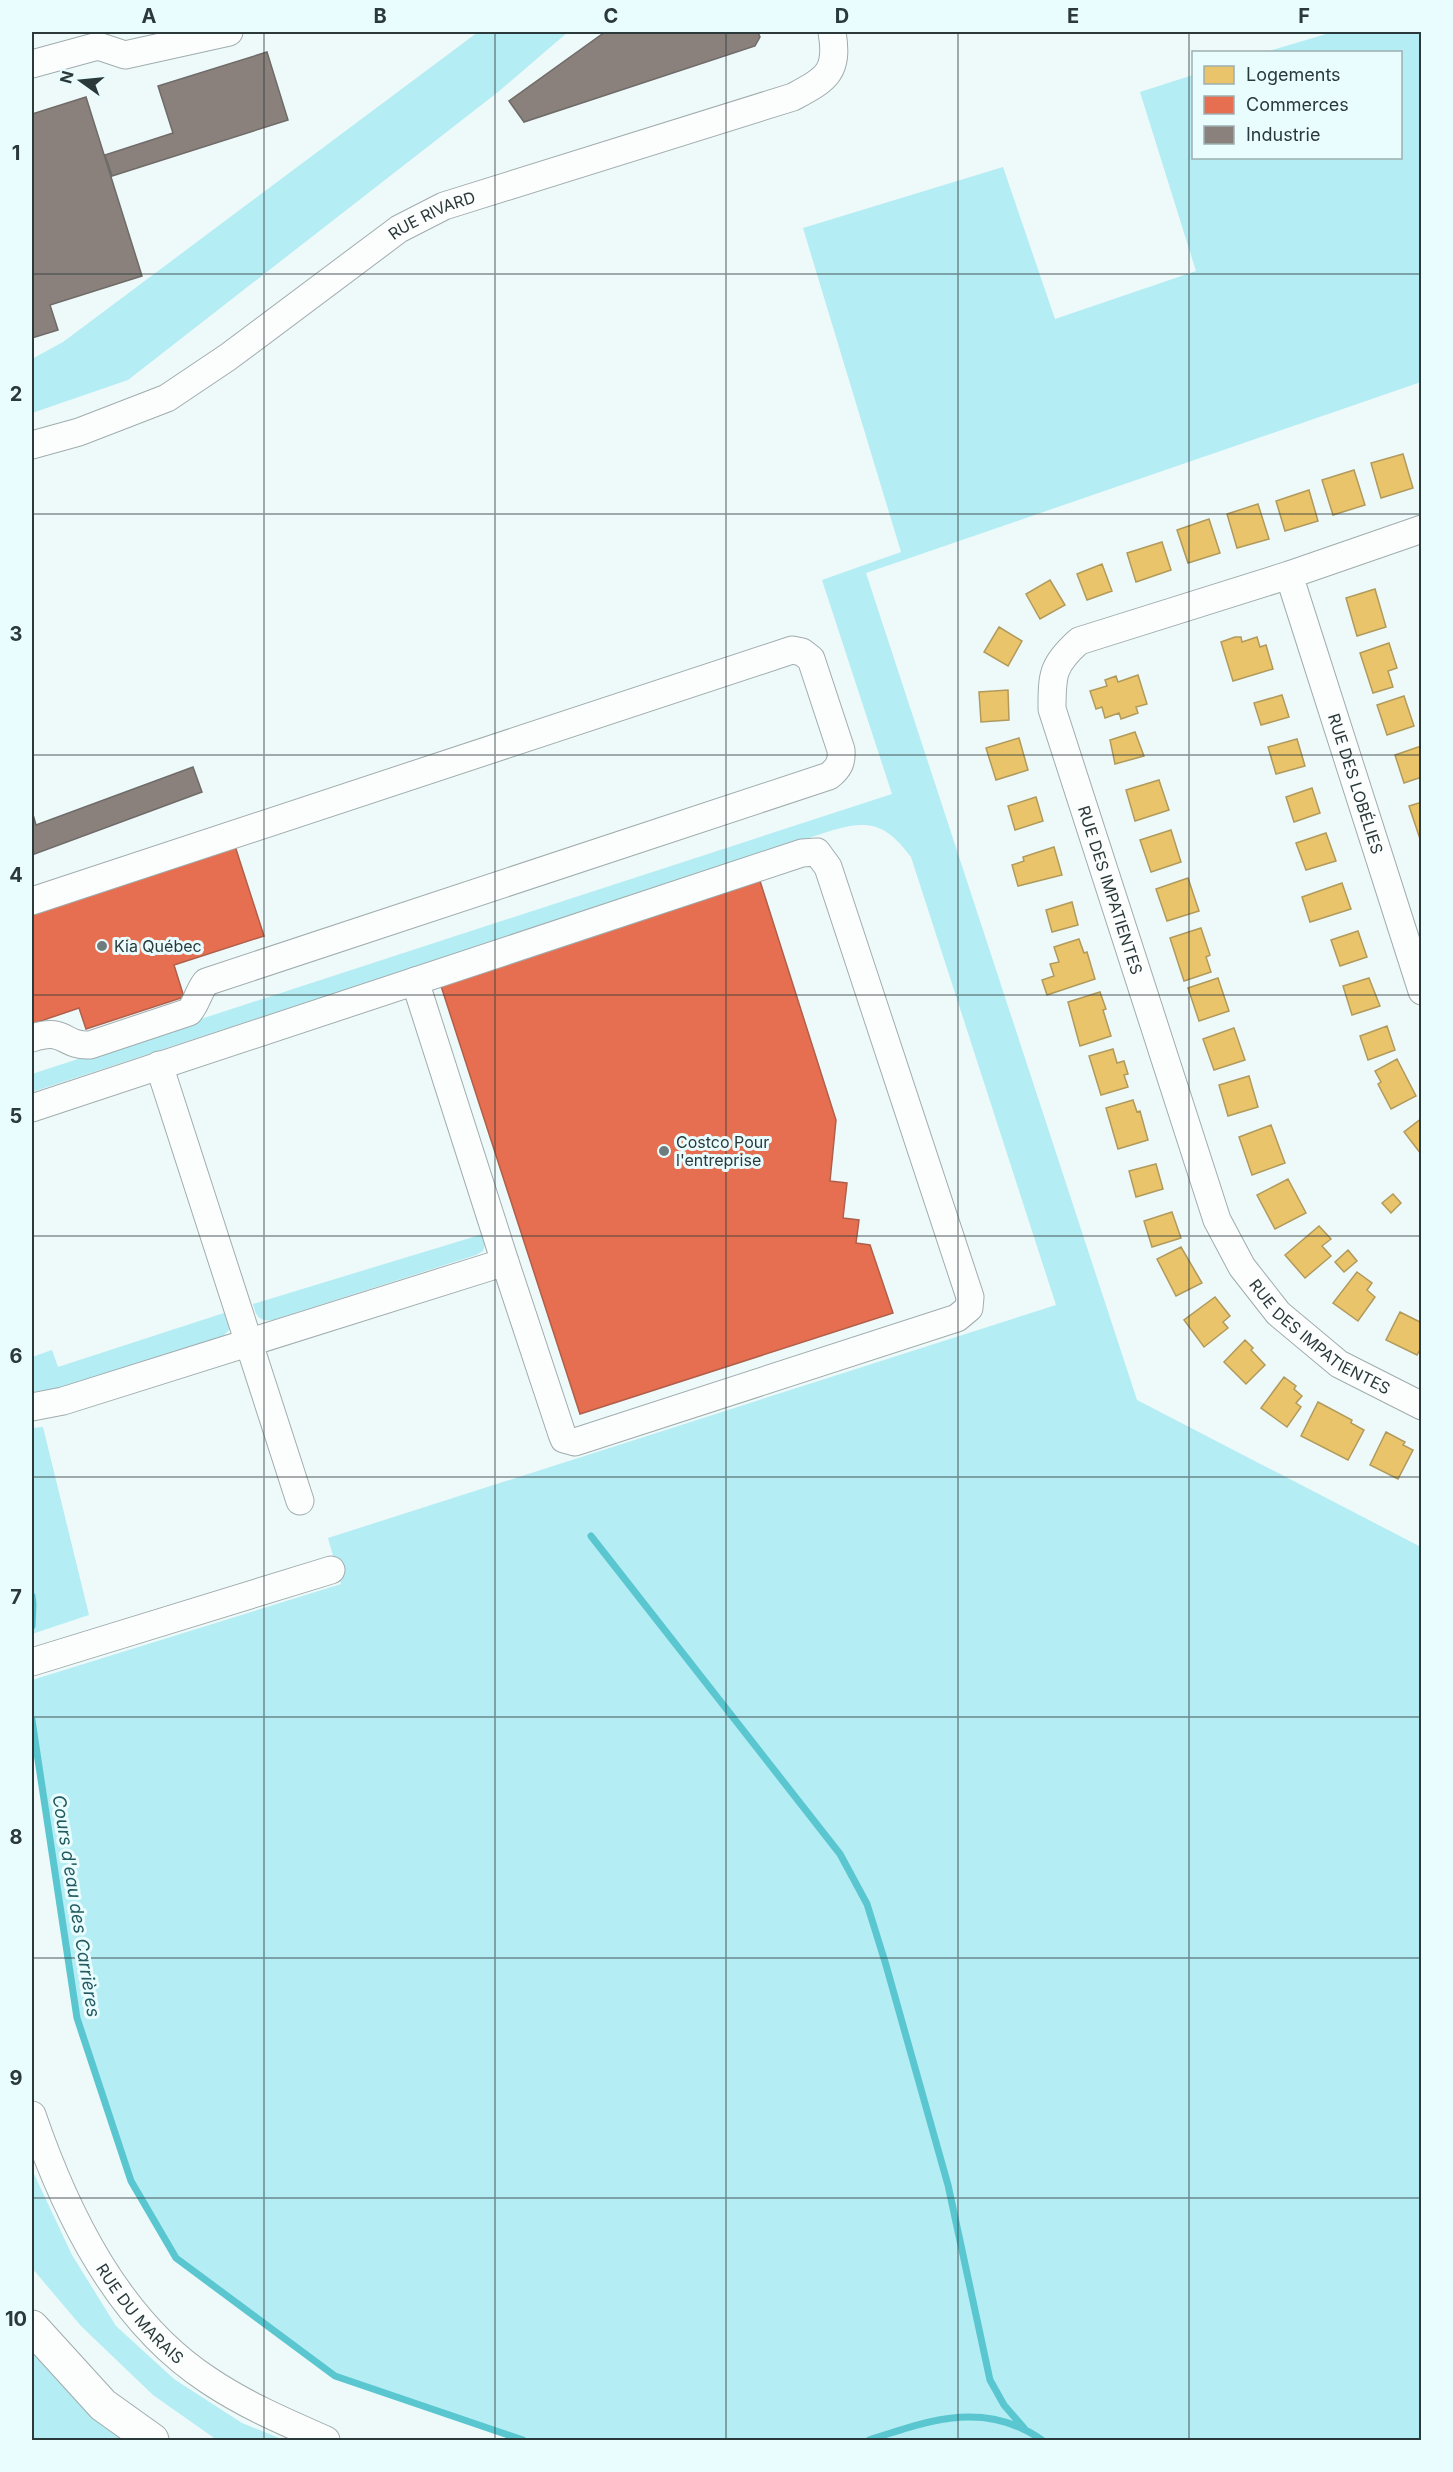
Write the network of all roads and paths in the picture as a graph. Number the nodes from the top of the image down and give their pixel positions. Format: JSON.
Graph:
{"nodes":[{"id":1,"x":229,"y":32,"type":"edge"},
{"id":2,"x":832,"y":32,"type":"edge"},
{"id":3,"x":32,"y":64,"type":"edge"},
{"id":4,"x":32,"y":445,"type":"edge"},
{"id":5,"x":1422,"y":530,"type":"edge"},
{"id":6,"x":1289,"y":575,"type":"junction"},
{"id":7,"x":32,"y":901,"type":"edge"},
{"id":8,"x":415,"y":981,"type":"junction"},
{"id":9,"x":1422,"y":991,"type":"edge"},
{"id":10,"x":32,"y":1038,"type":"edge"},
{"id":11,"x":159,"y":1065,"type":"junction"},
{"id":12,"x":32,"y":1108,"type":"edge"},
{"id":13,"x":505,"y":1262,"type":"junction"},
{"id":14,"x":249,"y":1343,"type":"junction"},
{"id":15,"x":1422,"y":1406,"type":"edge"},
{"id":16,"x":32,"y":1407,"type":"edge"},
{"id":17,"x":300,"y":1501,"type":"dead end"},
{"id":18,"x":331,"y":1570,"type":"dead end"},
{"id":19,"x":32,"y":1662,"type":"edge"},
{"id":20,"x":32,"y":2115,"type":"edge"},
{"id":21,"x":32,"y":2327,"type":"edge"},
{"id":22,"x":152,"y":2440,"type":"edge"},
{"id":23,"x":326,"y":2440,"type":"edge"}],
"edges":[{"from":1,"to":3,"type":"street"},
{"from":2,"to":4,"type":"street","name":"RUE RIVARD"},
{"from":5,"to":6,"type":"street","name":"RUE DES IMPATIENTES"},
{"from":6,"to":9,"type":"street","name":"RUE DES LOBÉLIES"},
{"from":6,"to":15,"type":"street","name":"RUE DES IMPATIENTES"},
{"from":7,"to":10,"type":"street"},
{"from":8,"to":11,"type":"street"},
{"from":8,"to":13,"type":"street"},
{"from":8,"to":13,"type":"street"},
{"from":11,"to":12,"type":"street"},
{"from":11,"to":14,"type":"street"},
{"from":13,"to":14,"type":"street"},
{"from":14,"to":16,"type":"street"},
{"from":14,"to":17,"type":"street"},
{"from":18,"to":19,"type":"street"},
{"from":20,"to":23,"type":"street","name":"RUE DU MARAIS"},
{"from":21,"to":22,"type":"highway"}]}
